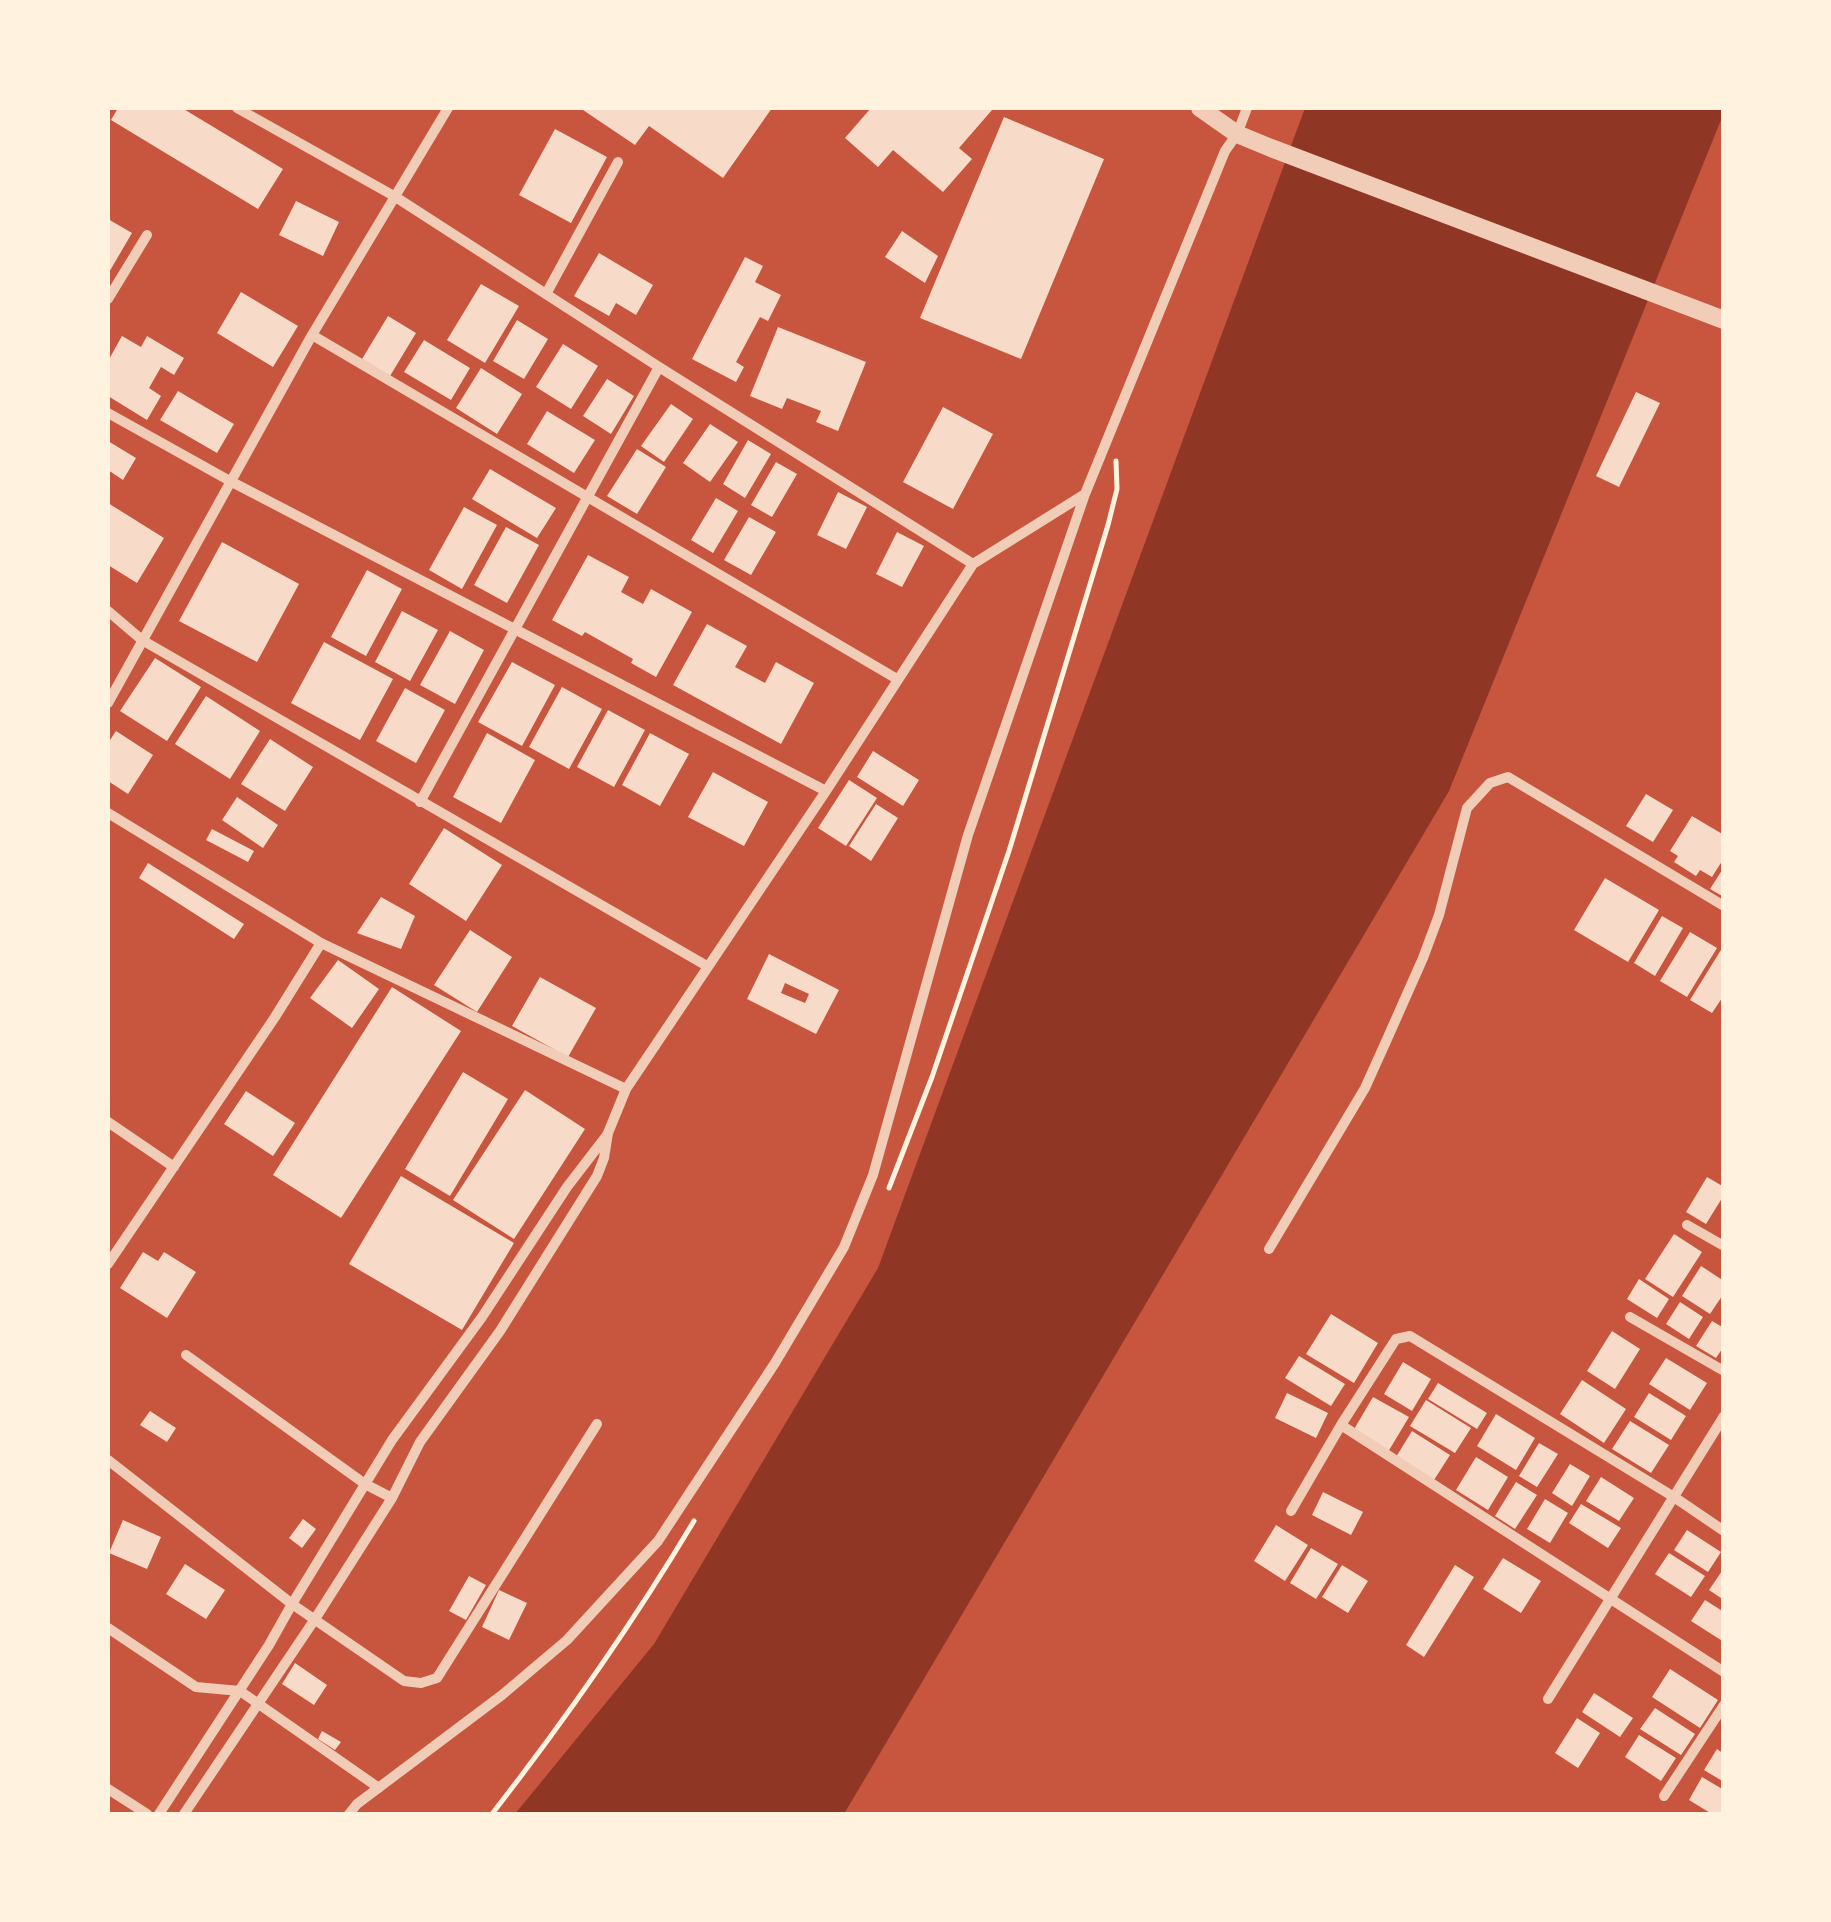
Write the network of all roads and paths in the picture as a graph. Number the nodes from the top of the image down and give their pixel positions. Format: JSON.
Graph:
{"nodes":[{"id":1,"x":237,"y":108,"type":"edge"},
{"id":2,"x":448,"y":108,"type":"edge"},
{"id":3,"x":1200,"y":108,"type":"edge"},
{"id":4,"x":1247,"y":108,"type":"edge"},
{"id":5,"x":1237,"y":134,"type":"junction"},
{"id":6,"x":618,"y":162,"type":"dead end"},
{"id":7,"x":394,"y":196,"type":"junction"},
{"id":8,"x":146,"y":235,"type":"dead end"},
{"id":9,"x":546,"y":294,"type":"junction"},
{"id":10,"x":108,"y":299,"type":"edge"},
{"id":11,"x":1724,"y":320,"type":"edge"},
{"id":12,"x":312,"y":334,"type":"junction"},
{"id":13,"x":659,"y":367,"type":"junction"},
{"id":14,"x":108,"y":412,"type":"edge"},
{"id":15,"x":230,"y":480,"type":"junction"},
{"id":16,"x":1084,"y":494,"type":"junction"},
{"id":17,"x":587,"y":496,"type":"junction"},
{"id":18,"x":973,"y":564,"type":"junction"},
{"id":19,"x":108,"y":612,"type":"edge"},
{"id":20,"x":514,"y":628,"type":"junction"},
{"id":21,"x":142,"y":640,"type":"junction"},
{"id":22,"x":897,"y":680,"type":"junction"},
{"id":23,"x":108,"y":702,"type":"edge"},
{"id":24,"x":826,"y":791,"type":"junction"},
{"id":25,"x":420,"y":802,"type":"junction"},
{"id":26,"x":108,"y":813,"type":"edge"},
{"id":27,"x":1724,"y":906,"type":"edge"},
{"id":28,"x":321,"y":942,"type":"junction"},
{"id":29,"x":707,"y":966,"type":"junction"},
{"id":30,"x":626,"y":1089,"type":"junction"},
{"id":31,"x":108,"y":1122,"type":"edge"},
{"id":32,"x":608,"y":1133,"type":"junction"},
{"id":33,"x":174,"y":1168,"type":"junction"},
{"id":34,"x":1687,"y":1225,"type":"dead end"},
{"id":35,"x":1724,"y":1246,"type":"edge"},
{"id":36,"x":1268,"y":1249,"type":"dead end"},
{"id":37,"x":108,"y":1264,"type":"edge"},
{"id":38,"x":1630,"y":1316,"type":"dead end"},
{"id":39,"x":482,"y":1317,"type":"junction"},
{"id":40,"x":500,"y":1331,"type":"junction"},
{"id":41,"x":186,"y":1355,"type":"dead end"},
{"id":42,"x":1724,"y":1371,"type":"edge"},
{"id":43,"x":1724,"y":1416,"type":"edge"},
{"id":44,"x":598,"y":1424,"type":"dead end"},
{"id":45,"x":1341,"y":1424,"type":"junction"},
{"id":46,"x":108,"y":1460,"type":"edge"},
{"id":47,"x":366,"y":1484,"type":"junction"},
{"id":48,"x":1674,"y":1496,"type":"junction"},
{"id":49,"x":392,"y":1498,"type":"junction"},
{"id":50,"x":1291,"y":1511,"type":"dead end"},
{"id":51,"x":1724,"y":1531,"type":"edge"},
{"id":52,"x":1612,"y":1598,"type":"junction"},
{"id":53,"x":292,"y":1604,"type":"junction"},
{"id":54,"x":315,"y":1620,"type":"junction"},
{"id":55,"x":108,"y":1628,"type":"edge"},
{"id":56,"x":1724,"y":1672,"type":"edge"},
{"id":57,"x":240,"y":1691,"type":"junction"},
{"id":58,"x":1548,"y":1698,"type":"dead end"},
{"id":59,"x":259,"y":1703,"type":"junction"},
{"id":60,"x":1724,"y":1705,"type":"edge"},
{"id":61,"x":108,"y":1788,"type":"edge"},
{"id":62,"x":379,"y":1788,"type":"junction"},
{"id":63,"x":1664,"y":1796,"type":"dead end"},
{"id":64,"x":147,"y":1814,"type":"edge"},
{"id":65,"x":159,"y":1814,"type":"edge"},
{"id":66,"x":184,"y":1814,"type":"edge"},
{"id":67,"x":349,"y":1814,"type":"edge"}],
"edges":[{"from":1,"to":7,"type":"street"},
{"from":2,"to":7,"type":"street"},
{"from":3,"to":5,"type":"street"},
{"from":4,"to":5,"type":"street"},
{"from":5,"to":11,"type":"street"},
{"from":5,"to":16,"type":"street"},
{"from":6,"to":9,"type":"street"},
{"from":7,"to":9,"type":"street"},
{"from":7,"to":12,"type":"street"},
{"from":8,"to":10,"type":"street"},
{"from":9,"to":13,"type":"street"},
{"from":12,"to":15,"type":"street"},
{"from":12,"to":17,"type":"street"},
{"from":13,"to":17,"type":"street"},
{"from":13,"to":18,"type":"street"},
{"from":14,"to":15,"type":"street"},
{"from":15,"to":20,"type":"street"},
{"from":15,"to":21,"type":"street"},
{"from":16,"to":18,"type":"street"},
{"from":16,"to":62,"type":"street"},
{"from":17,"to":20,"type":"street"},
{"from":17,"to":22,"type":"street"},
{"from":18,"to":22,"type":"street"},
{"from":19,"to":21,"type":"street"},
{"from":20,"to":24,"type":"street"},
{"from":20,"to":25,"type":"street"},
{"from":21,"to":23,"type":"street"},
{"from":21,"to":25,"type":"street"},
{"from":22,"to":24,"type":"street"},
{"from":24,"to":29,"type":"street"},
{"from":25,"to":29,"type":"street"},
{"from":26,"to":28,"type":"street"},
{"from":27,"to":36,"type":"street"},
{"from":28,"to":30,"type":"street"},
{"from":28,"to":33,"type":"street"},
{"from":29,"to":30,"type":"street"},
{"from":30,"to":32,"type":"street"},
{"from":31,"to":33,"type":"street"},
{"from":32,"to":39,"type":"street"},
{"from":32,"to":40,"type":"street"},
{"from":33,"to":37,"type":"street"},
{"from":34,"to":35,"type":"street"},
{"from":38,"to":42,"type":"street"},
{"from":39,"to":40,"type":"street"},
{"from":39,"to":47,"type":"street"},
{"from":40,"to":49,"type":"street"},
{"from":41,"to":47,"type":"street"},
{"from":43,"to":48,"type":"street"},
{"from":44,"to":54,"type":"street"},
{"from":45,"to":48,"type":"street"},
{"from":45,"to":50,"type":"street"},
{"from":45,"to":52,"type":"street"},
{"from":46,"to":53,"type":"street"},
{"from":47,"to":49,"type":"street"},
{"from":47,"to":53,"type":"street"},
{"from":48,"to":51,"type":"street"},
{"from":48,"to":52,"type":"street"},
{"from":49,"to":54,"type":"street"},
{"from":52,"to":56,"type":"street"},
{"from":52,"to":58,"type":"street"},
{"from":53,"to":54,"type":"street"},
{"from":53,"to":57,"type":"street"},
{"from":54,"to":59,"type":"street"},
{"from":55,"to":57,"type":"street"},
{"from":57,"to":59,"type":"street"},
{"from":57,"to":65,"type":"street"},
{"from":59,"to":62,"type":"street"},
{"from":59,"to":66,"type":"street"},
{"from":60,"to":63,"type":"street"},
{"from":61,"to":64,"type":"street"},
{"from":62,"to":67,"type":"street"}]}
